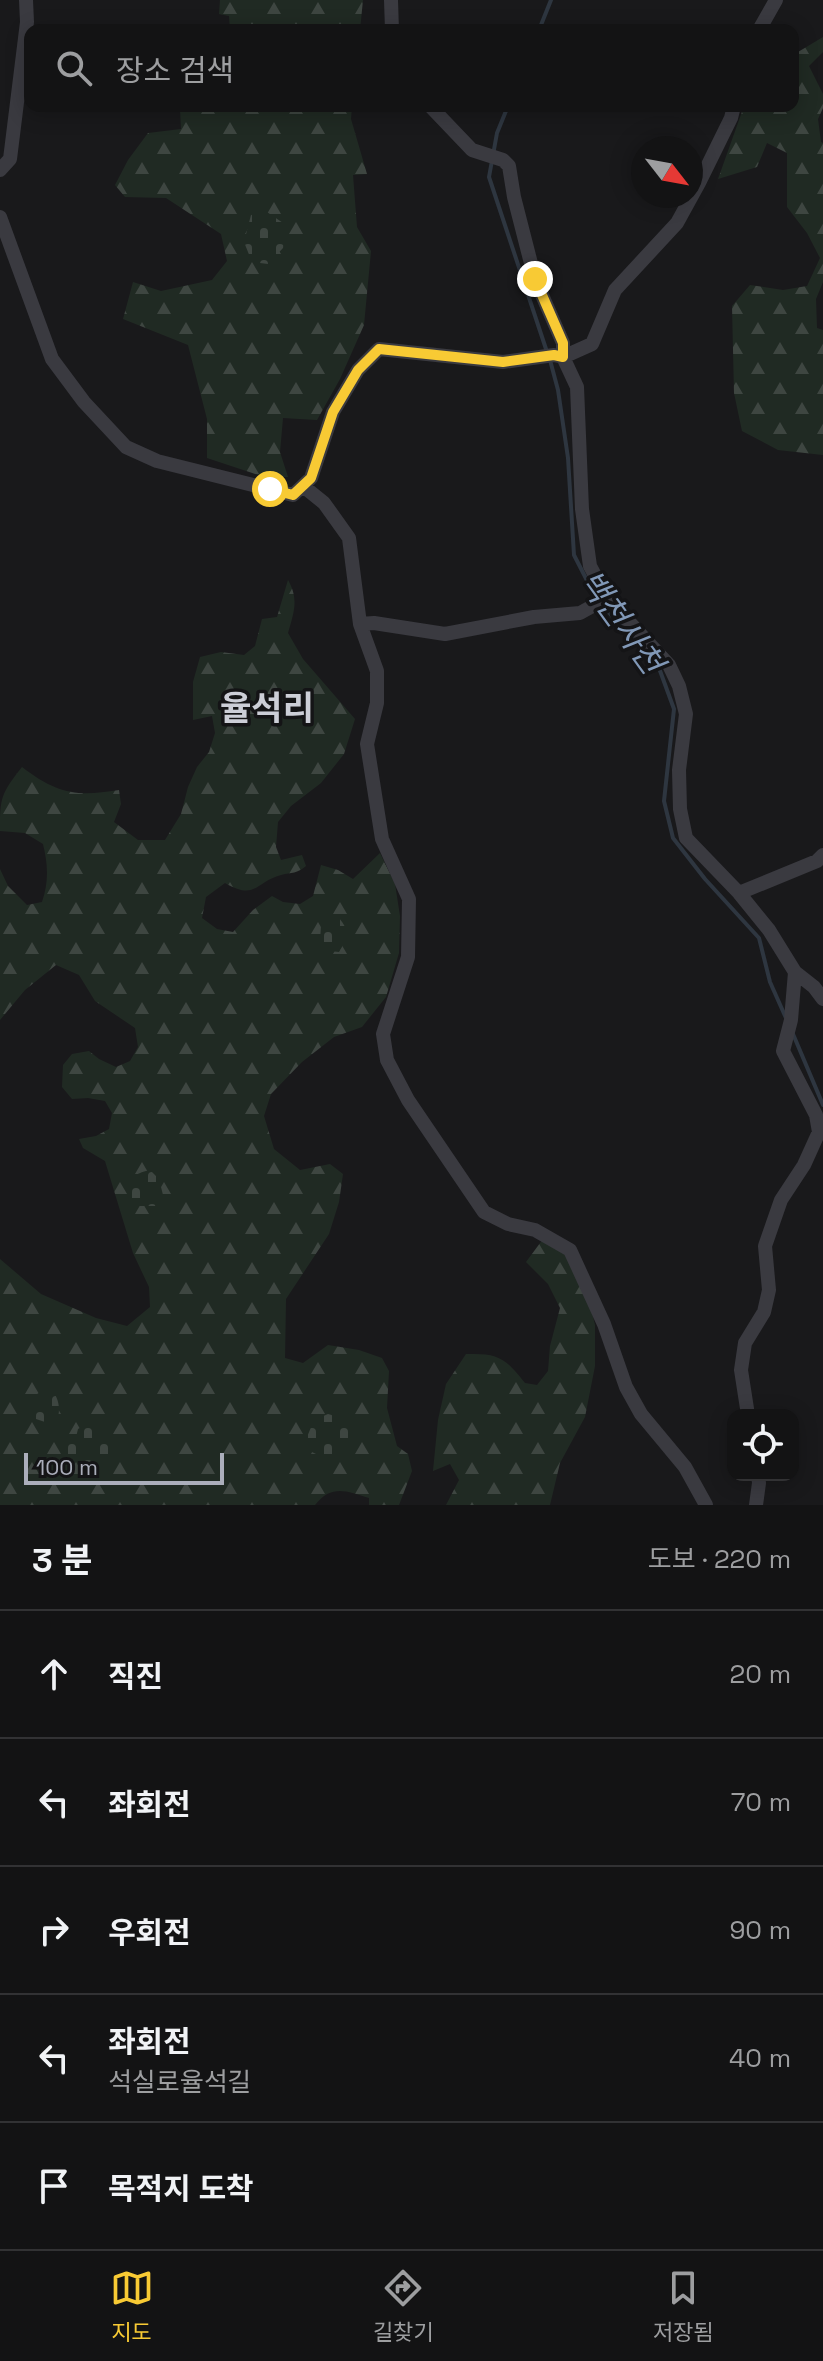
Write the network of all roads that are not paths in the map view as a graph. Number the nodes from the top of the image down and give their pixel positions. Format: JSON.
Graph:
{"nodes":[{"id":1,"x":26,"y":0,"type":"edge"},
{"id":2,"x":391,"y":0,"type":"edge"},
{"id":3,"x":776,"y":0,"type":"edge"},
{"id":4,"x":27,"y":24,"type":"edge"},
{"id":5,"x":392,"y":24,"type":"edge"},
{"id":6,"x":762,"y":24,"type":"edge"},
{"id":7,"x":24,"y":46,"type":"edge"},
{"id":8,"x":436,"y":112,"type":"edge"},
{"id":9,"x":732,"y":112,"type":"edge"},
{"id":10,"x":0,"y":170,"type":"edge"},
{"id":11,"x":0,"y":217,"type":"edge"},
{"id":12,"x":559,"y":356,"type":"junction"},
{"id":13,"x":303,"y":486,"type":"junction"},
{"id":14,"x":601,"y":602,"type":"junction"},
{"id":15,"x":360,"y":624,"type":"junction"},
{"id":16,"x":823,"y":855,"type":"edge"},
{"id":17,"x":739,"y":893,"type":"junction"},
{"id":18,"x":795,"y":972,"type":"junction"},
{"id":19,"x":823,"y":999,"type":"edge"},
{"id":20,"x":747,"y":1409,"type":"edge"},
{"id":21,"x":759,"y":1481,"type":"edge"},
{"id":22,"x":706,"y":1505,"type":"edge"},
{"id":23,"x":756,"y":1505,"type":"edge"}],
"edges":[{"from":1,"to":4,"type":"street"},
{"from":2,"to":5,"type":"street"},
{"from":3,"to":6,"type":"street"},
{"from":7,"to":10,"type":"street"},
{"from":8,"to":12,"type":"street"},
{"from":9,"to":12,"type":"street"},
{"from":11,"to":13,"type":"street"},
{"from":12,"to":13,"type":"street"},
{"from":12,"to":14,"type":"street"},
{"from":13,"to":15,"type":"street"},
{"from":14,"to":15,"type":"street"},
{"from":14,"to":17,"type":"street"},
{"from":15,"to":22,"type":"street"},
{"from":16,"to":17,"type":"street"},
{"from":17,"to":18,"type":"street"},
{"from":18,"to":19,"type":"street"},
{"from":18,"to":20,"type":"street"},
{"from":21,"to":23,"type":"street"}]}
